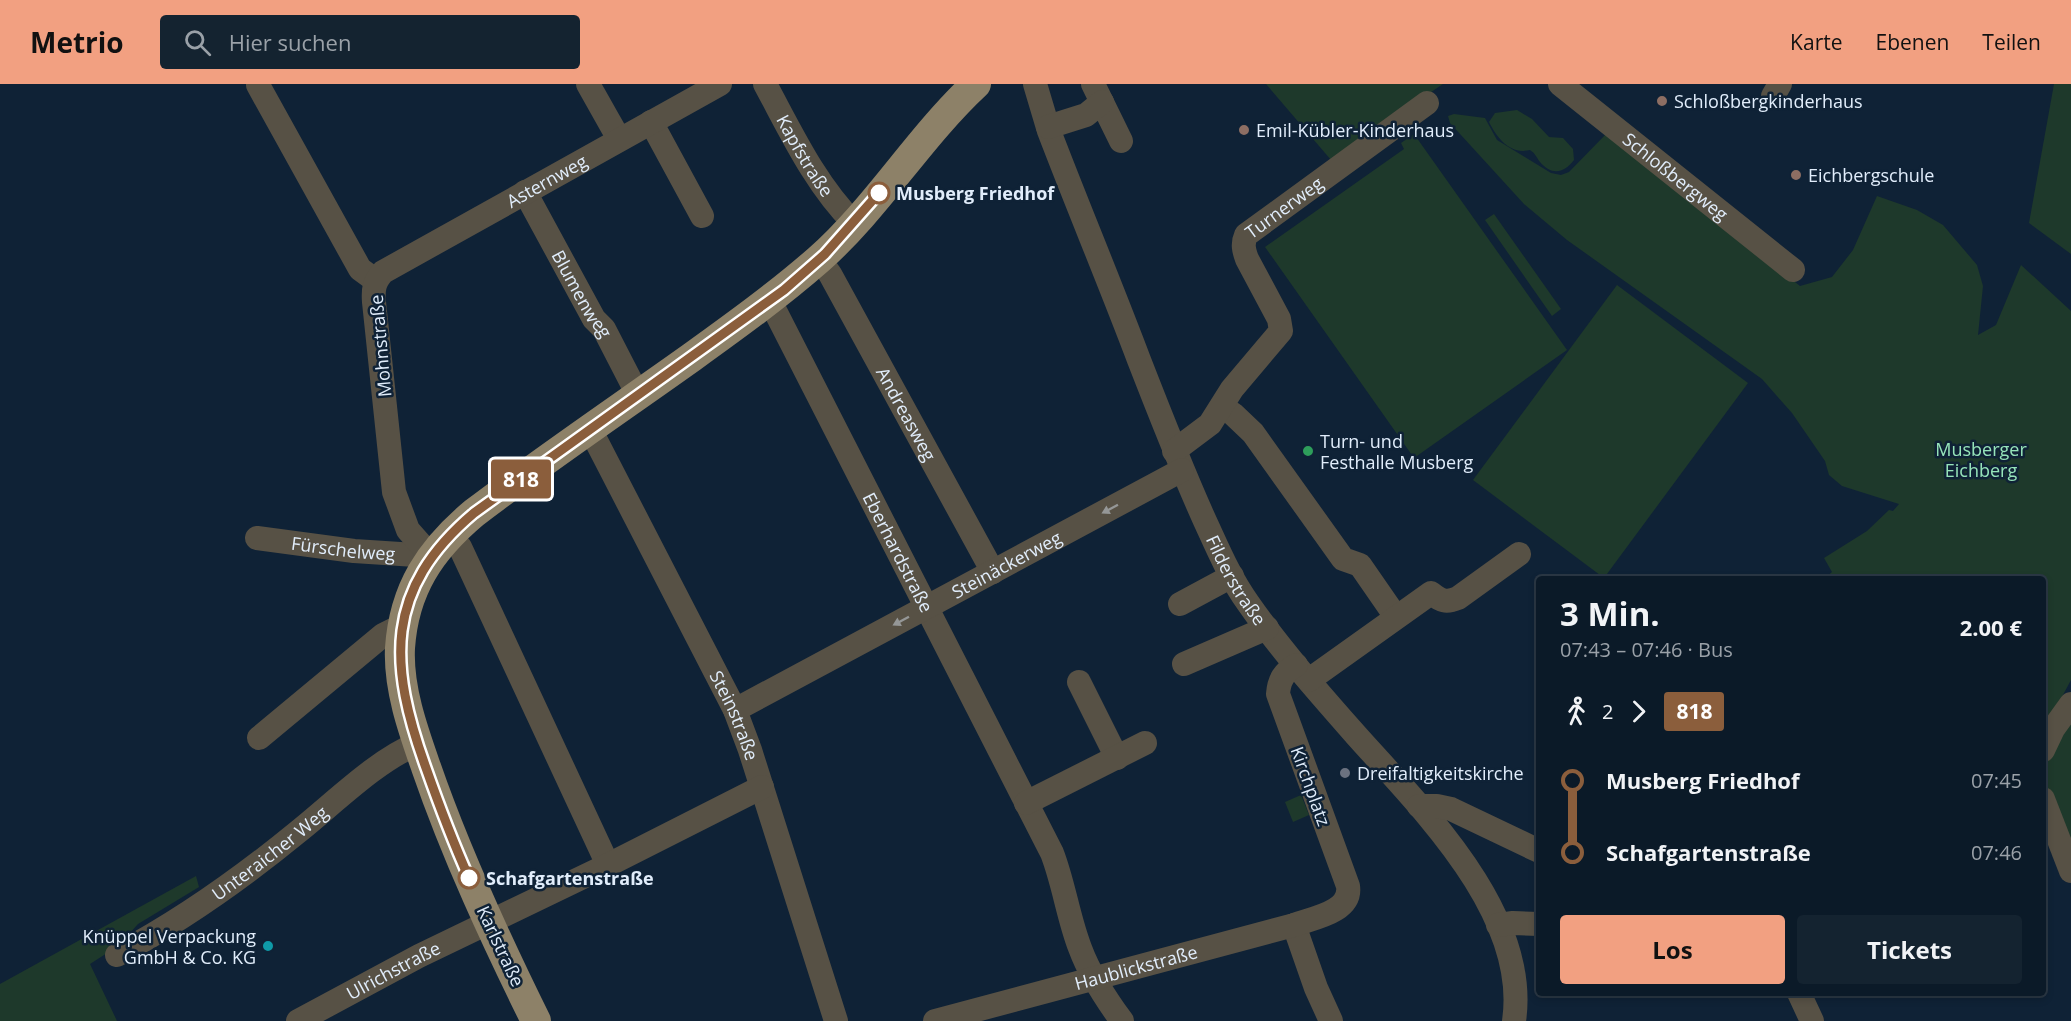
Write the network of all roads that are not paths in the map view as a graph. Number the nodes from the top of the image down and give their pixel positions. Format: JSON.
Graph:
{"nodes":[{"id":1,"x":588,"y":84,"type":"edge"},
{"id":2,"x":720,"y":84,"type":"edge"},
{"id":3,"x":765,"y":84,"type":"edge"},
{"id":4,"x":976,"y":84,"type":"edge"},
{"id":5,"x":1035,"y":84,"type":"edge"},
{"id":6,"x":1560,"y":84,"type":"edge"},
{"id":7,"x":258,"y":85,"type":"edge"},
{"id":8,"x":1098,"y":93,"type":"edge"},
{"id":9,"x":1427,"y":103,"type":"dead end"},
{"id":10,"x":651,"y":122,"type":"junction"},
{"id":11,"x":1048,"y":127,"type":"junction"},
{"id":12,"x":619,"y":139,"type":"junction"},
{"id":13,"x":1121,"y":141,"type":"dead end"},
{"id":14,"x":525,"y":192,"type":"junction"},
{"id":15,"x":702,"y":216,"type":"dead end"},
{"id":16,"x":854,"y":223,"type":"junction"},
{"id":17,"x":819,"y":259,"type":"junction"},
{"id":18,"x":1792,"y":270,"type":"dead end"},
{"id":19,"x":375,"y":280,"type":"junction"},
{"id":20,"x":770,"y":301,"type":"junction"},
{"id":21,"x":638,"y":395,"type":"junction"},
{"id":22,"x":1222,"y":407,"type":"junction"},
{"id":23,"x":590,"y":429,"type":"junction"},
{"id":24,"x":1178,"y":461,"type":"junction"},
{"id":25,"x":257,"y":537,"type":"dead end"},
{"id":26,"x":460,"y":547,"type":"dead end"},
{"id":27,"x":1518,"y":554,"type":"dead end"},
{"id":28,"x":431,"y":556,"type":"junction"},
{"id":29,"x":993,"y":572,"type":"junction"},
{"id":30,"x":1232,"y":576,"type":"junction"},
{"id":31,"x":1180,"y":604,"type":"dead end"},
{"id":32,"x":926,"y":608,"type":"junction"},
{"id":33,"x":1396,"y":617,"type":"junction"},
{"id":34,"x":1267,"y":628,"type":"junction"},
{"id":35,"x":402,"y":630,"type":"junction"},
{"id":36,"x":1184,"y":664,"type":"dead end"},
{"id":37,"x":1303,"y":672,"type":"junction"},
{"id":38,"x":1079,"y":682,"type":"dead end"},
{"id":39,"x":2071,"y":704,"type":"edge"},
{"id":40,"x":735,"y":710,"type":"junction"},
{"id":41,"x":259,"y":738,"type":"dead end"},
{"id":42,"x":1145,"y":743,"type":"dead end"},
{"id":43,"x":417,"y":744,"type":"junction"},
{"id":44,"x":2046,"y":744,"type":"edge"},
{"id":45,"x":1117,"y":758,"type":"junction"},
{"id":46,"x":762,"y":787,"type":"junction"},
{"id":47,"x":1026,"y":803,"type":"junction"},
{"id":48,"x":1419,"y":806,"type":"junction"},
{"id":49,"x":2046,"y":807,"type":"edge"},
{"id":50,"x":1536,"y":850,"type":"edge"},
{"id":51,"x":608,"y":865,"type":"junction"},
{"id":52,"x":2071,"y":871,"type":"edge"},
{"id":53,"x":1336,"y":910,"type":"joint"},
{"id":54,"x":489,"y":921,"type":"junction"},
{"id":55,"x":1536,"y":924,"type":"edge"},
{"id":56,"x":1294,"y":925,"type":"junction"},
{"id":57,"x":1498,"y":925,"type":"junction"},
{"id":58,"x":117,"y":956,"type":"dead end"},
{"id":59,"x":1093,"y":980,"type":"junction"},
{"id":60,"x":1800,"y":996,"type":"edge"},
{"id":61,"x":298,"y":1021,"type":"edge"},
{"id":62,"x":536,"y":1021,"type":"edge"},
{"id":63,"x":836,"y":1021,"type":"edge"},
{"id":64,"x":935,"y":1021,"type":"edge"},
{"id":65,"x":1122,"y":1021,"type":"edge"},
{"id":66,"x":1331,"y":1021,"type":"edge"},
{"id":67,"x":1514,"y":1021,"type":"edge"},
{"id":68,"x":1812,"y":1021,"type":"edge"}],
"edges":[{"from":1,"to":12,"type":"street"},
{"from":2,"to":10,"type":"street","name":"Asternweg"},
{"from":3,"to":16,"type":"street","name":"Kapfstraße"},
{"from":4,"to":16,"type":"main road","name":"Karlstraße"},
{"from":5,"to":11,"type":"street","name":"Filderstraße"},
{"from":6,"to":18,"type":"street","name":"Schloßbergweg"},
{"from":7,"to":19,"type":"street","name":"Mohnstraße"},
{"from":8,"to":11,"type":"street"},
{"from":8,"to":13,"type":"street"},
{"from":9,"to":22,"type":"street","name":"Turnerweg"},
{"from":10,"to":12,"type":"street","name":"Asternweg"},
{"from":10,"to":15,"type":"street"},
{"from":11,"to":24,"type":"street","name":"Filderstraße"},
{"from":12,"to":14,"type":"street","name":"Asternweg"},
{"from":14,"to":19,"type":"street","name":"Asternweg"},
{"from":14,"to":21,"type":"street","name":"Blumenweg"},
{"from":16,"to":17,"type":"main road","name":"Karlstraße"},
{"from":17,"to":20,"type":"main road","name":"Karlstraße"},
{"from":17,"to":29,"type":"street","name":"Andreasweg"},
{"from":19,"to":28,"type":"street","name":"Mohnstraße"},
{"from":20,"to":21,"type":"main road","name":"Karlstraße"},
{"from":20,"to":32,"type":"street","name":"Eberhardstraße"},
{"from":21,"to":23,"type":"main road","name":"Karlstraße"},
{"from":22,"to":24,"type":"street","name":"Turnerweg"},
{"from":22,"to":33,"type":"street"},
{"from":23,"to":28,"type":"main road","name":"Karlstraße"},
{"from":23,"to":40,"type":"street","name":"Steinstraße"},
{"from":24,"to":29,"type":"street","name":"Steinäckerweg","one_way":true},
{"from":24,"to":30,"type":"street","name":"Filderstraße"},
{"from":25,"to":28,"type":"street","name":"Fürschelweg"},
{"from":26,"to":51,"type":"street"},
{"from":27,"to":33,"type":"street","name":"Kirchplatz"},
{"from":28,"to":35,"type":"main road","name":"Karlstraße"},
{"from":29,"to":32,"type":"street","name":"Steinäckerweg"},
{"from":30,"to":31,"type":"street"},
{"from":30,"to":34,"type":"street","name":"Filderstraße"},
{"from":32,"to":40,"type":"street","name":"Steinäckerweg","one_way":true},
{"from":32,"to":47,"type":"street","name":"Eberhardstraße"},
{"from":33,"to":37,"type":"street","name":"Kirchplatz"},
{"from":34,"to":36,"type":"street"},
{"from":34,"to":37,"type":"street","name":"Filderstraße"},
{"from":35,"to":41,"type":"street"},
{"from":35,"to":43,"type":"main road","name":"Karlstraße"},
{"from":37,"to":48,"type":"street","name":"Filderstraße"},
{"from":37,"to":53,"type":"street","name":"Kirchplatz"},
{"from":38,"to":45,"type":"street"},
{"from":39,"to":44,"type":"street"},
{"from":40,"to":46,"type":"street","name":"Steinstraße"},
{"from":42,"to":45,"type":"street"},
{"from":43,"to":54,"type":"main road","name":"Karlstraße"},
{"from":43,"to":58,"type":"street","name":"Unteraicher Weg"},
{"from":45,"to":47,"type":"street"},
{"from":46,"to":51,"type":"street"},
{"from":46,"to":63,"type":"street","name":"Steinstraße"},
{"from":47,"to":59,"type":"street","name":"Eberhardstraße"},
{"from":48,"to":50,"type":"street"},
{"from":48,"to":57,"type":"street","name":"Filderstraße"},
{"from":49,"to":52,"type":"street"},
{"from":51,"to":54,"type":"street"},
{"from":53,"to":56,"type":"street","name":"Haublickstraße"},
{"from":54,"to":61,"type":"street","name":"Ulrichstraße"},
{"from":54,"to":62,"type":"main road","name":"Karlstraße"},
{"from":55,"to":57,"type":"street"},
{"from":56,"to":59,"type":"street","name":"Haublickstraße"},
{"from":56,"to":66,"type":"street"},
{"from":57,"to":67,"type":"street","name":"Filderstraße"},
{"from":59,"to":64,"type":"street","name":"Haublickstraße"},
{"from":59,"to":65,"type":"street","name":"Eberhardstraße"},
{"from":60,"to":68,"type":"street"}]}
